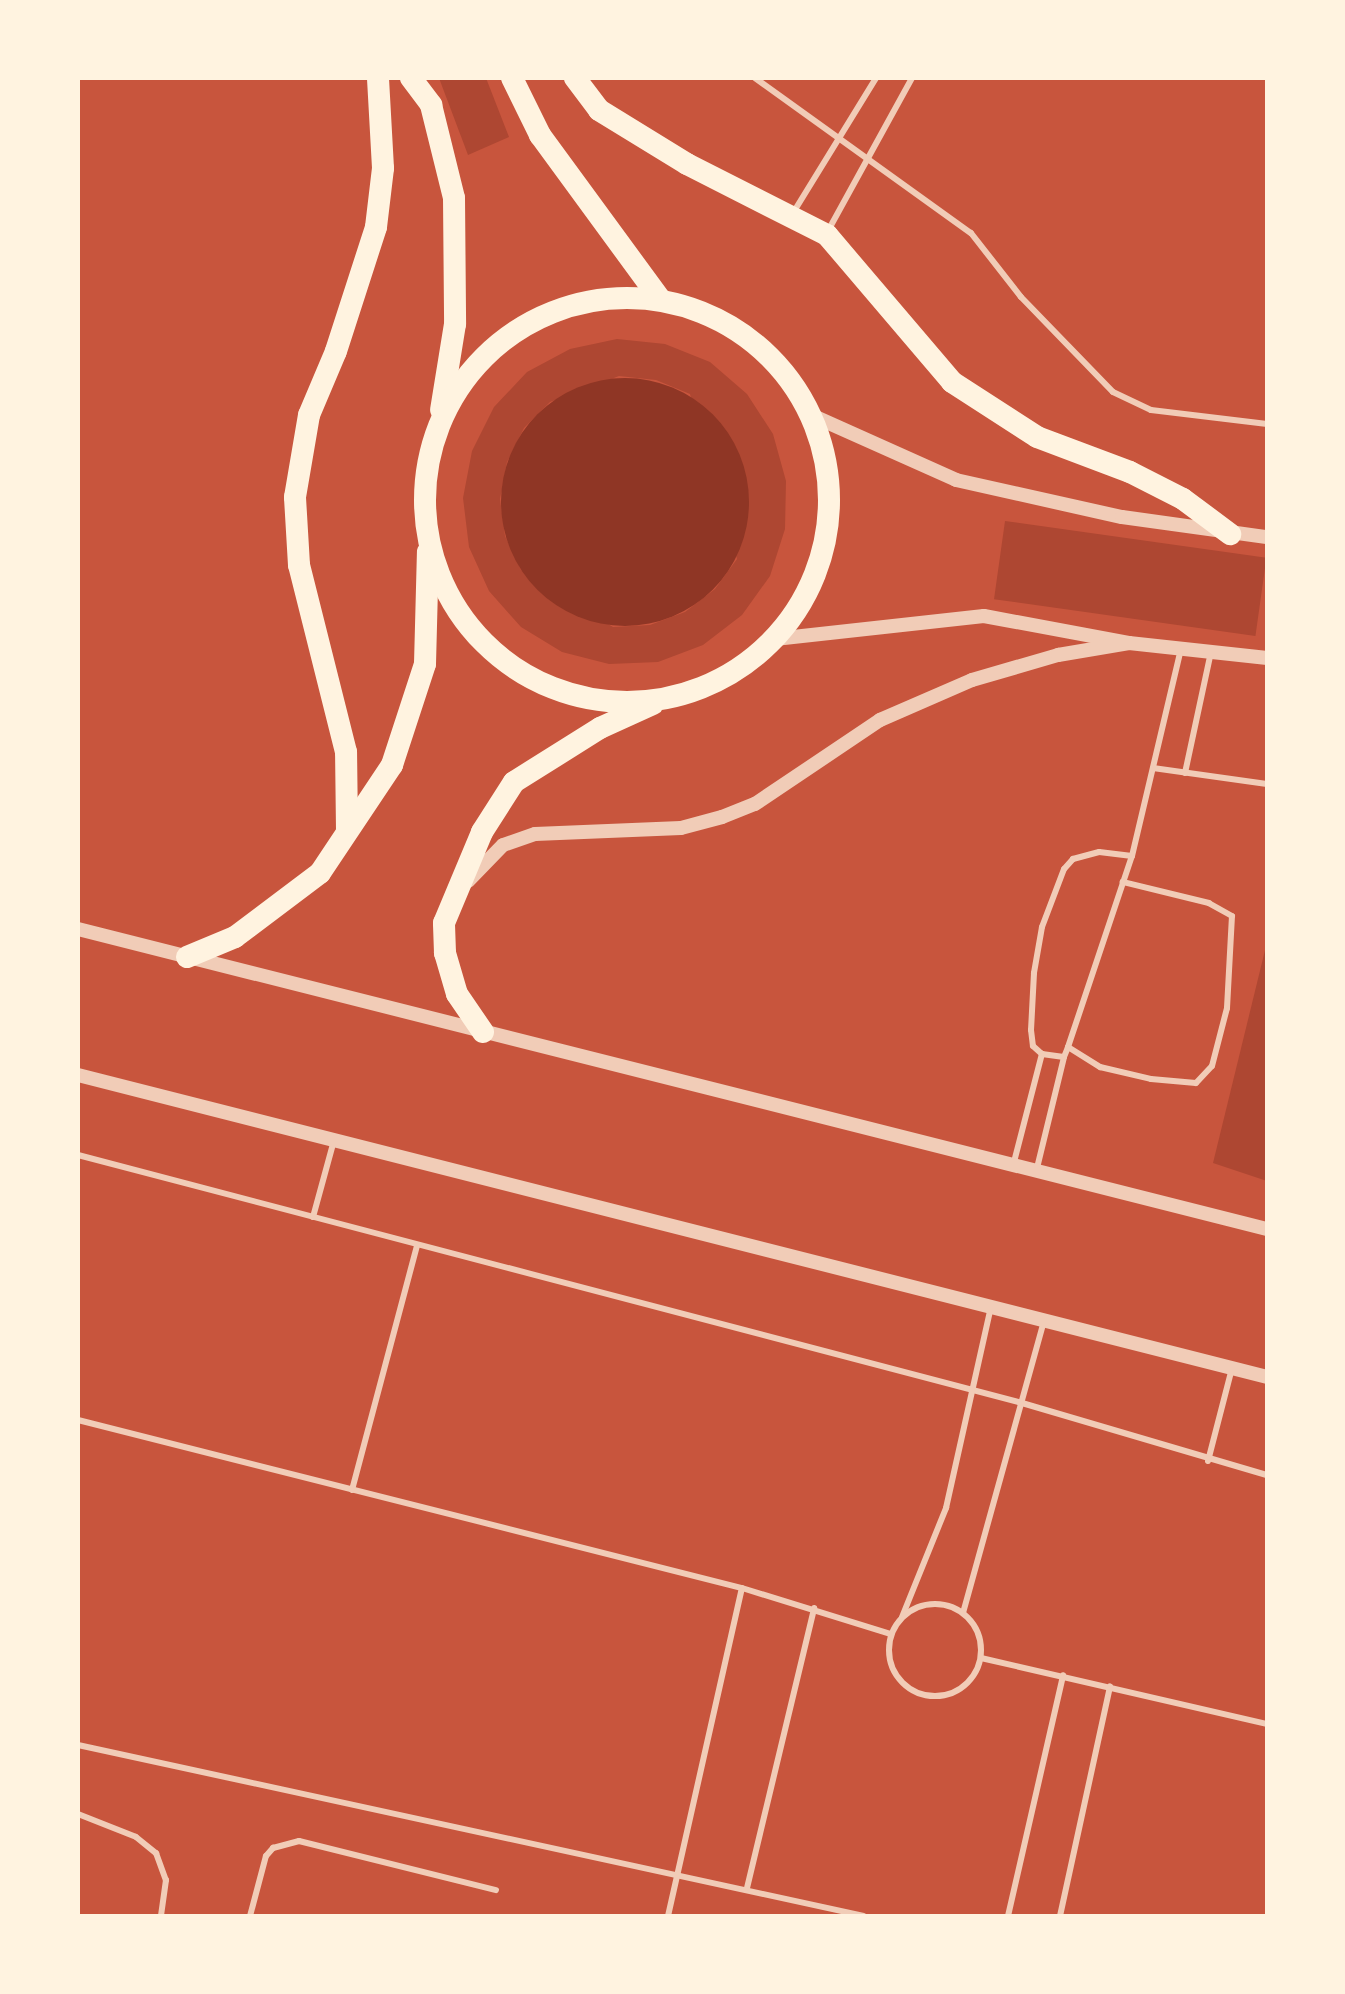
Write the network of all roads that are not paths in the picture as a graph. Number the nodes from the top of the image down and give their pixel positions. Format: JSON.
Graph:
{"nodes":[{"id":1,"x":378,"y":78,"type":"edge"},
{"id":2,"x":411,"y":78,"type":"edge"},
{"id":3,"x":512,"y":78,"type":"edge"},
{"id":4,"x":575,"y":78,"type":"edge"},
{"id":5,"x":755,"y":78,"type":"edge"},
{"id":6,"x":876,"y":78,"type":"edge"},
{"id":7,"x":912,"y":78,"type":"edge"},
{"id":8,"x":837,"y":138,"type":"junction"},
{"id":9,"x":867,"y":158,"type":"junction"},
{"id":10,"x":791,"y":216,"type":"junction"},
{"id":11,"x":827,"y":235,"type":"junction"},
{"id":12,"x":660,"y":299,"type":"junction"},
{"id":13,"x":811,"y":415,"type":"junction"},
{"id":14,"x":438,"y":423,"type":"junction"},
{"id":15,"x":1267,"y":424,"type":"edge"},
{"id":16,"x":1230,"y":534,"type":"junction"},
{"id":17,"x":1267,"y":537,"type":"edge"},
{"id":18,"x":428,"y":538,"type":"junction"},
{"id":19,"x":775,"y":639,"type":"junction"},
{"id":20,"x":1129,"y":643,"type":"junction"},
{"id":21,"x":1181,"y":649,"type":"junction"},
{"id":22,"x":1211,"y":652,"type":"junction"},
{"id":23,"x":1267,"y":658,"type":"edge"},
{"id":24,"x":658,"y":702,"type":"junction"},
{"id":25,"x":1153,"y":768,"type":"junction"},
{"id":26,"x":1185,"y":773,"type":"junction"},
{"id":27,"x":1267,"y":784,"type":"edge"},
{"id":28,"x":347,"y":830,"type":"junction"},
{"id":29,"x":1132,"y":856,"type":"junction"},
{"id":30,"x":1123,"y":882,"type":"junction"},
{"id":31,"x":447,"y":906,"type":"junction"},
{"id":32,"x":78,"y":929,"type":"edge"},
{"id":33,"x":187,"y":957,"type":"junction"},
{"id":34,"x":483,"y":1032,"type":"junction"},
{"id":35,"x":1068,"y":1047,"type":"junction"},
{"id":36,"x":1042,"y":1054,"type":"junction"},
{"id":37,"x":1064,"y":1057,"type":"junction"},
{"id":38,"x":78,"y":1075,"type":"edge"},
{"id":39,"x":334,"y":1140,"type":"junction"},
{"id":40,"x":78,"y":1155,"type":"edge"},
{"id":41,"x":1014,"y":1162,"type":"junction"},
{"id":42,"x":1037,"y":1168,"type":"junction"},
{"id":43,"x":313,"y":1217,"type":"junction"},
{"id":44,"x":1267,"y":1229,"type":"edge"},
{"id":45,"x":417,"y":1245,"type":"junction"},
{"id":46,"x":991,"y":1307,"type":"junction"},
{"id":47,"x":1044,"y":1320,"type":"junction"},
{"id":48,"x":1232,"y":1368,"type":"junction"},
{"id":49,"x":1267,"y":1377,"type":"edge"},
{"id":50,"x":974,"y":1393,"type":"junction"},
{"id":51,"x":1022,"y":1403,"type":"junction"},
{"id":52,"x":78,"y":1420,"type":"edge"},
{"id":53,"x":1208,"y":1461,"type":"junction"},
{"id":54,"x":1267,"y":1475,"type":"edge"},
{"id":55,"x":352,"y":1490,"type":"junction"},
{"id":56,"x":742,"y":1588,"type":"junction"},
{"id":57,"x":814,"y":1608,"type":"junction"},
{"id":58,"x":963,"y":1613,"type":"junction"},
{"id":59,"x":902,"y":1617,"type":"junction"},
{"id":60,"x":891,"y":1634,"type":"junction"},
{"id":61,"x":981,"y":1658,"type":"junction"},
{"id":62,"x":1063,"y":1675,"type":"junction"},
{"id":63,"x":1110,"y":1686,"type":"junction"},
{"id":64,"x":1267,"y":1724,"type":"edge"},
{"id":65,"x":78,"y":1745,"type":"edge"},
{"id":66,"x":78,"y":1814,"type":"edge"},
{"id":67,"x":675,"y":1872,"type":"junction"},
{"id":68,"x":747,"y":1888,"type":"junction"},
{"id":69,"x":496,"y":1890,"type":"dead end"},
{"id":70,"x":843,"y":1914,"type":"edge"},
{"id":71,"x":161,"y":1916,"type":"edge"},
{"id":72,"x":250,"y":1916,"type":"edge"},
{"id":73,"x":668,"y":1916,"type":"edge"},
{"id":74,"x":864,"y":1916,"type":"edge"},
{"id":75,"x":1008,"y":1916,"type":"edge"},
{"id":76,"x":1060,"y":1916,"type":"edge"}],
"edges":[{"from":1,"to":28,"type":"highway"},
{"from":2,"to":14,"type":"highway"},
{"from":3,"to":12,"type":"highway"},
{"from":4,"to":10,"type":"highway"},
{"from":5,"to":8,"type":"lane"},
{"from":6,"to":8,"type":"lane"},
{"from":7,"to":9,"type":"lane"},
{"from":8,"to":9,"type":"lane"},
{"from":8,"to":10,"type":"lane"},
{"from":9,"to":11,"type":"lane"},
{"from":9,"to":15,"type":"lane"},
{"from":10,"to":11,"type":"highway"},
{"from":11,"to":16,"type":"highway"},
{"from":12,"to":13,"type":"highway"},
{"from":12,"to":14,"type":"highway"},
{"from":13,"to":16,"type":"street"},
{"from":13,"to":19,"type":"highway"},
{"from":14,"to":18,"type":"highway"},
{"from":16,"to":17,"type":"street"},
{"from":18,"to":24,"type":"highway"},
{"from":18,"to":28,"type":"highway"},
{"from":19,"to":20,"type":"street"},
{"from":19,"to":24,"type":"highway"},
{"from":20,"to":21,"type":"street"},
{"from":20,"to":31,"type":"street"},
{"from":21,"to":22,"type":"street"},
{"from":21,"to":25,"type":"lane"},
{"from":22,"to":23,"type":"street"},
{"from":22,"to":26,"type":"lane"},
{"from":24,"to":31,"type":"highway"},
{"from":25,"to":26,"type":"lane"},
{"from":25,"to":29,"type":"lane"},
{"from":26,"to":27,"type":"lane"},
{"from":28,"to":33,"type":"highway"},
{"from":29,"to":30,"type":"lane"},
{"from":29,"to":36,"type":"lane"},
{"from":30,"to":35,"type":"lane"},
{"from":30,"to":35,"type":"lane"},
{"from":31,"to":34,"type":"highway"},
{"from":32,"to":33,"type":"street"},
{"from":33,"to":34,"type":"street"},
{"from":34,"to":41,"type":"street"},
{"from":35,"to":37,"type":"lane"},
{"from":36,"to":37,"type":"lane"},
{"from":36,"to":41,"type":"lane"},
{"from":37,"to":42,"type":"lane"},
{"from":38,"to":39,"type":"street"},
{"from":39,"to":43,"type":"lane"},
{"from":39,"to":46,"type":"street"},
{"from":40,"to":43,"type":"lane"},
{"from":41,"to":42,"type":"street"},
{"from":42,"to":44,"type":"street"},
{"from":43,"to":45,"type":"lane"},
{"from":45,"to":50,"type":"lane"},
{"from":45,"to":55,"type":"lane"},
{"from":46,"to":47,"type":"street"},
{"from":46,"to":50,"type":"lane"},
{"from":47,"to":48,"type":"street"},
{"from":47,"to":51,"type":"lane"},
{"from":48,"to":49,"type":"street"},
{"from":48,"to":53,"type":"lane"},
{"from":50,"to":51,"type":"lane"},
{"from":50,"to":59,"type":"lane"},
{"from":51,"to":53,"type":"lane"},
{"from":51,"to":58,"type":"lane"},
{"from":52,"to":55,"type":"lane"},
{"from":53,"to":54,"type":"lane"},
{"from":55,"to":56,"type":"lane"},
{"from":56,"to":57,"type":"lane"},
{"from":56,"to":67,"type":"lane"},
{"from":57,"to":60,"type":"lane"},
{"from":57,"to":68,"type":"lane"},
{"from":58,"to":59,"type":"lane"},
{"from":58,"to":61,"type":"lane"},
{"from":59,"to":60,"type":"lane"},
{"from":60,"to":61,"type":"lane"},
{"from":61,"to":62,"type":"lane"},
{"from":62,"to":63,"type":"lane"},
{"from":62,"to":75,"type":"lane"},
{"from":63,"to":64,"type":"lane"},
{"from":63,"to":76,"type":"lane"},
{"from":65,"to":67,"type":"lane"},
{"from":66,"to":71,"type":"lane"},
{"from":67,"to":68,"type":"lane"},
{"from":67,"to":73,"type":"lane"},
{"from":68,"to":70,"type":"lane"},
{"from":69,"to":72,"type":"lane"},
{"from":70,"to":74,"type":"lane"}]}
